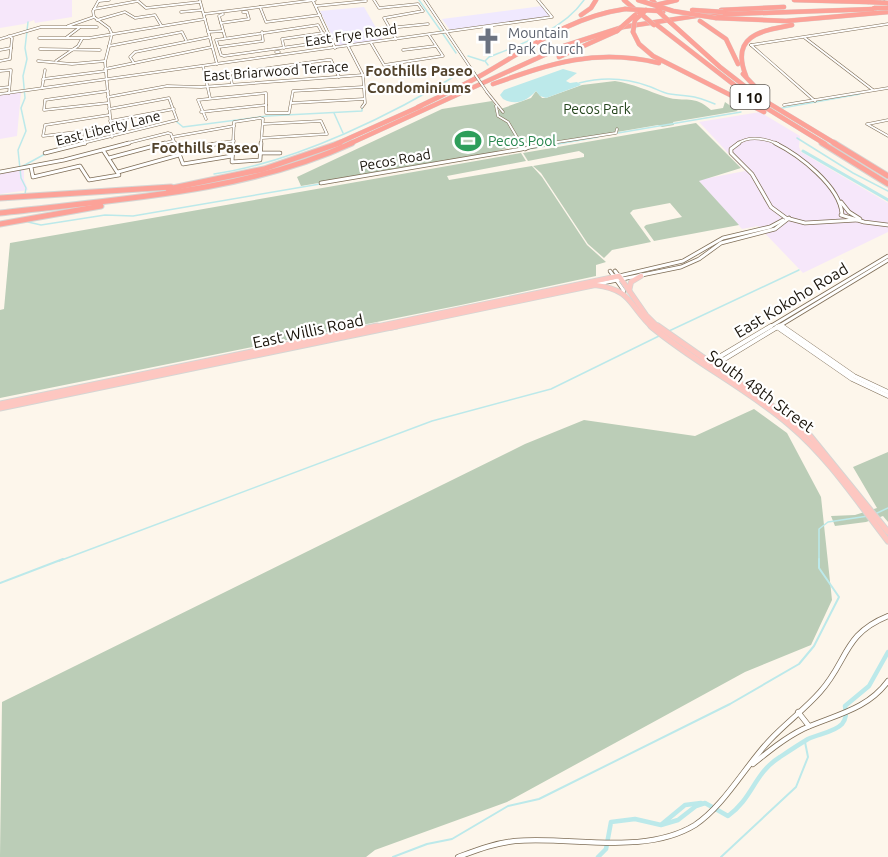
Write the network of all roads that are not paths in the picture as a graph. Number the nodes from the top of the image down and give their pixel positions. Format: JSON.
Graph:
{"nodes":[{"id":1,"x":99,"y":0,"type":"edge"},
{"id":2,"x":109,"y":0,"type":"edge"},
{"id":3,"x":314,"y":0,"type":"edge"},
{"id":4,"x":374,"y":0,"type":"edge"},
{"id":5,"x":425,"y":0,"type":"edge"},
{"id":6,"x":538,"y":0,"type":"edge"},
{"id":7,"x":597,"y":0,"type":"edge"},
{"id":8,"x":624,"y":0,"type":"edge"},
{"id":9,"x":630,"y":0,"type":"edge"},
{"id":10,"x":639,"y":0,"type":"edge"},
{"id":11,"x":650,"y":0,"type":"edge"},
{"id":12,"x":677,"y":0,"type":"edge"},
{"id":13,"x":794,"y":0,"type":"edge"},
{"id":14,"x":873,"y":0,"type":"edge"},
{"id":15,"x":138,"y":1,"type":"edge"},
{"id":16,"x":200,"y":1,"type":"edge"},
{"id":17,"x":366,"y":1,"type":"edge"},
{"id":18,"x":316,"y":6,"type":"junction"},
{"id":19,"x":260,"y":7,"type":"junction"},
{"id":20,"x":849,"y":7,"type":"junction"},
{"id":21,"x":874,"y":8,"type":"junction"},
{"id":22,"x":888,"y":8,"type":"edge"},
{"id":23,"x":94,"y":9,"type":"junction"},
{"id":24,"x":202,"y":10,"type":"junction"},
{"id":25,"x":181,"y":12,"type":"dead end"},
{"id":26,"x":641,"y":12,"type":"junction"},
{"id":27,"x":723,"y":12,"type":"junction"},
{"id":28,"x":204,"y":14,"type":"junction"},
{"id":29,"x":291,"y":14,"type":"dead end"},
{"id":30,"x":864,"y":14,"type":"junction"},
{"id":31,"x":320,"y":15,"type":"junction"},
{"id":32,"x":95,"y":18,"type":"junction"},
{"id":33,"x":205,"y":19,"type":"junction"},
{"id":34,"x":292,"y":19,"type":"junction"},
{"id":35,"x":657,"y":22,"type":"junction"},
{"id":36,"x":671,"y":22,"type":"junction"},
{"id":37,"x":221,"y":23,"type":"junction"},
{"id":38,"x":428,"y":24,"type":"dead end"},
{"id":39,"x":888,"y":24,"type":"edge"},
{"id":40,"x":113,"y":25,"type":"dead end"},
{"id":41,"x":161,"y":25,"type":"junction"},
{"id":42,"x":67,"y":27,"type":"junction"},
{"id":43,"x":97,"y":27,"type":"dead end"},
{"id":44,"x":107,"y":27,"type":"junction"},
{"id":45,"x":79,"y":28,"type":"junction"},
{"id":46,"x":389,"y":28,"type":"junction"},
{"id":47,"x":223,"y":30,"type":"junction"},
{"id":48,"x":208,"y":32,"type":"junction"},
{"id":49,"x":262,"y":32,"type":"junction"},
{"id":50,"x":448,"y":32,"type":"junction"},
{"id":51,"x":322,"y":33,"type":"junction"},
{"id":52,"x":8,"y":35,"type":"junction"},
{"id":53,"x":112,"y":35,"type":"junction"},
{"id":54,"x":429,"y":35,"type":"junction"},
{"id":55,"x":210,"y":37,"type":"junction"},
{"id":56,"x":225,"y":37,"type":"junction"},
{"id":57,"x":804,"y":37,"type":"junction"},
{"id":58,"x":39,"y":38,"type":"dead end"},
{"id":59,"x":67,"y":38,"type":"junction"},
{"id":60,"x":0,"y":39,"type":"edge"},
{"id":61,"x":82,"y":39,"type":"junction"},
{"id":62,"x":396,"y":39,"type":"junction"},
{"id":63,"x":186,"y":40,"type":"junction"},
{"id":64,"x":540,"y":40,"type":"junction"},
{"id":65,"x":371,"y":43,"type":"junction"},
{"id":66,"x":436,"y":45,"type":"junction"},
{"id":67,"x":109,"y":46,"type":"junction"},
{"id":68,"x":348,"y":46,"type":"junction"},
{"id":69,"x":212,"y":47,"type":"junction"},
{"id":70,"x":219,"y":47,"type":"junction"},
{"id":71,"x":11,"y":48,"type":"junction"},
{"id":72,"x":284,"y":48,"type":"junction"},
{"id":73,"x":335,"y":48,"type":"junction"},
{"id":74,"x":40,"y":49,"type":"dead end"},
{"id":75,"x":0,"y":50,"type":"edge"},
{"id":76,"x":100,"y":50,"type":"dead end"},
{"id":77,"x":403,"y":50,"type":"dead end"},
{"id":78,"x":70,"y":52,"type":"junction"},
{"id":79,"x":278,"y":52,"type":"junction"},
{"id":80,"x":261,"y":58,"type":"junction"},
{"id":81,"x":0,"y":61,"type":"edge"},
{"id":82,"x":38,"y":61,"type":"dead end"},
{"id":83,"x":105,"y":61,"type":"junction"},
{"id":84,"x":190,"y":61,"type":"dead end"},
{"id":85,"x":55,"y":62,"type":"junction"},
{"id":86,"x":134,"y":63,"type":"junction"},
{"id":87,"x":217,"y":64,"type":"junction"},
{"id":88,"x":203,"y":66,"type":"junction"},
{"id":89,"x":191,"y":68,"type":"junction"},
{"id":90,"x":264,"y":69,"type":"junction"},
{"id":91,"x":45,"y":70,"type":"dead end"},
{"id":92,"x":106,"y":70,"type":"junction"},
{"id":93,"x":0,"y":71,"type":"edge"},
{"id":94,"x":363,"y":75,"type":"junction"},
{"id":95,"x":746,"y":76,"type":"junction"},
{"id":96,"x":339,"y":77,"type":"junction"},
{"id":97,"x":43,"y":79,"type":"junction"},
{"id":98,"x":106,"y":79,"type":"junction"},
{"id":99,"x":180,"y":81,"type":"dead end"},
{"id":100,"x":232,"y":84,"type":"junction"},
{"id":101,"x":493,"y":84,"type":"junction"},
{"id":102,"x":180,"y":86,"type":"junction"},
{"id":103,"x":208,"y":86,"type":"junction"},
{"id":104,"x":714,"y":86,"type":"junction"},
{"id":105,"x":9,"y":87,"type":"junction"},
{"id":106,"x":363,"y":87,"type":"junction"},
{"id":107,"x":0,"y":88,"type":"edge"},
{"id":108,"x":42,"y":88,"type":"junction"},
{"id":109,"x":888,"y":88,"type":"edge"},
{"id":110,"x":108,"y":91,"type":"junction"},
{"id":111,"x":873,"y":91,"type":"junction"},
{"id":112,"x":9,"y":93,"type":"junction"},
{"id":113,"x":0,"y":94,"type":"edge"},
{"id":114,"x":108,"y":97,"type":"junction"},
{"id":115,"x":210,"y":98,"type":"junction"},
{"id":116,"x":364,"y":99,"type":"junction"},
{"id":117,"x":815,"y":101,"type":"junction"},
{"id":118,"x":108,"y":103,"type":"junction"},
{"id":119,"x":292,"y":103,"type":"junction"},
{"id":120,"x":266,"y":105,"type":"junction"},
{"id":121,"x":784,"y":105,"type":"dead end"},
{"id":122,"x":237,"y":107,"type":"junction"},
{"id":123,"x":362,"y":107,"type":"dead end"},
{"id":124,"x":109,"y":109,"type":"junction"},
{"id":125,"x":174,"y":109,"type":"junction"},
{"id":126,"x":201,"y":112,"type":"junction"},
{"id":127,"x":238,"y":113,"type":"dead end"},
{"id":128,"x":109,"y":115,"type":"junction"},
{"id":129,"x":787,"y":115,"type":"junction"},
{"id":130,"x":405,"y":116,"type":"junction"},
{"id":131,"x":206,"y":119,"type":"dead end"},
{"id":132,"x":888,"y":120,"type":"edge"},
{"id":133,"x":110,"y":121,"type":"junction"},
{"id":134,"x":263,"y":124,"type":"junction"},
{"id":135,"x":234,"y":126,"type":"junction"},
{"id":136,"x":110,"y":128,"type":"junction"},
{"id":137,"x":617,"y":129,"type":"dead end"},
{"id":138,"x":84,"y":131,"type":"junction"},
{"id":139,"x":888,"y":136,"type":"edge"},
{"id":140,"x":112,"y":137,"type":"junction"},
{"id":141,"x":262,"y":138,"type":"junction"},
{"id":142,"x":173,"y":139,"type":"junction"},
{"id":143,"x":234,"y":141,"type":"junction"},
{"id":144,"x":85,"y":145,"type":"junction"},
{"id":145,"x":524,"y":146,"type":"junction"},
{"id":146,"x":103,"y":150,"type":"junction"},
{"id":147,"x":179,"y":152,"type":"junction"},
{"id":148,"x":45,"y":153,"type":"dead end"},
{"id":149,"x":261,"y":153,"type":"junction"},
{"id":150,"x":280,"y":153,"type":"dead end"},
{"id":151,"x":232,"y":156,"type":"junction"},
{"id":152,"x":109,"y":158,"type":"junction"},
{"id":153,"x":849,"y":161,"type":"junction"},
{"id":154,"x":31,"y":167,"type":"junction"},
{"id":155,"x":0,"y":172,"type":"edge"},
{"id":156,"x":119,"y":173,"type":"junction"},
{"id":157,"x":888,"y":176,"type":"edge"},
{"id":158,"x":218,"y":180,"type":"junction"},
{"id":159,"x":321,"y":183,"type":"dead end"},
{"id":160,"x":888,"y":184,"type":"edge"},
{"id":161,"x":186,"y":191,"type":"junction"},
{"id":162,"x":0,"y":198,"type":"edge"},
{"id":163,"x":840,"y":201,"type":"junction"},
{"id":164,"x":771,"y":205,"type":"junction"},
{"id":165,"x":845,"y":207,"type":"junction"},
{"id":166,"x":0,"y":211,"type":"edge"},
{"id":167,"x":843,"y":215,"type":"junction"},
{"id":168,"x":788,"y":218,"type":"junction"},
{"id":169,"x":857,"y":220,"type":"junction"},
{"id":170,"x":866,"y":220,"type":"junction"},
{"id":171,"x":802,"y":222,"type":"junction"},
{"id":172,"x":837,"y":222,"type":"junction"},
{"id":173,"x":809,"y":223,"type":"junction"},
{"id":174,"x":824,"y":223,"type":"junction"},
{"id":175,"x":0,"y":224,"type":"edge"},
{"id":176,"x":888,"y":224,"type":"edge"},
{"id":177,"x":780,"y":225,"type":"junction"},
{"id":178,"x":709,"y":245,"type":"junction"},
{"id":179,"x":714,"y":247,"type":"junction"},
{"id":180,"x":886,"y":259,"type":"edge"},
{"id":181,"x":671,"y":267,"type":"junction"},
{"id":182,"x":616,"y":276,"type":"junction"},
{"id":183,"x":641,"y":276,"type":"junction"},
{"id":184,"x":595,"y":285,"type":"junction"},
{"id":185,"x":844,"y":285,"type":"junction"},
{"id":186,"x":626,"y":291,"type":"junction"},
{"id":187,"x":777,"y":325,"type":"junction"},
{"id":188,"x":338,"y":336,"type":"junction"},
{"id":189,"x":709,"y":366,"type":"junction"},
{"id":190,"x":888,"y":394,"type":"edge"},
{"id":191,"x":0,"y":406,"type":"edge"},
{"id":192,"x":874,"y":519,"type":"junction"},
{"id":193,"x":888,"y":532,"type":"edge"},
{"id":194,"x":888,"y":541,"type":"edge"},
{"id":195,"x":888,"y":616,"type":"edge"},
{"id":196,"x":888,"y":681,"type":"edge"},
{"id":197,"x":798,"y":712,"type":"junction"},
{"id":198,"x":809,"y":726,"type":"junction"},
{"id":199,"x":744,"y":772,"type":"junction"},
{"id":200,"x":458,"y":857,"type":"edge"}],
"edges":[{"from":1,"to":2,"type":"street"},
{"from":1,"to":23,"type":"street"},
{"from":3,"to":18,"type":"street"},
{"from":3,"to":19,"type":"street"},
{"from":4,"to":46,"type":"street"},
{"from":5,"to":50,"type":"street"},
{"from":6,"to":50,"type":"street","name":"East Frye Road"},
{"from":7,"to":64,"type":"highway"},
{"from":8,"to":26,"type":"highway"},
{"from":9,"to":26,"type":"highway"},
{"from":10,"to":30,"type":"highway","bridge":true},
{"from":10,"to":101,"type":"highway","bridge":true},
{"from":11,"to":27,"type":"highway","bridge":true},
{"from":11,"to":36,"type":"highway","bridge":true},
{"from":11,"to":36,"type":"highway","number":"I 10","bridge":true},
{"from":12,"to":104,"type":"highway","bridge":true},
{"from":13,"to":22,"type":"highway","bridge":true},
{"from":14,"to":22,"type":"main road"},
{"from":15,"to":16,"type":"street"},
{"from":15,"to":23,"type":"street"},
{"from":16,"to":24,"type":"street"},
{"from":17,"to":18,"type":"street"},
{"from":18,"to":31,"type":"street"},
{"from":19,"to":28,"type":"street"},
{"from":19,"to":34,"type":"street"},
{"from":20,"to":21,"type":"highway"},
{"from":20,"to":27,"type":"highway"},
{"from":20,"to":35,"type":"highway"},
{"from":21,"to":22,"type":"highway","bridge":true},
{"from":21,"to":27,"type":"highway"},
{"from":21,"to":35,"type":"highway"},
{"from":22,"to":30,"type":"highway","bridge":true},
{"from":23,"to":32,"type":"street"},
{"from":24,"to":25,"type":"street"},
{"from":24,"to":28,"type":"street"},
{"from":26,"to":35,"type":"highway","bridge":true},
{"from":28,"to":33,"type":"street"},
{"from":29,"to":34,"type":"street"},
{"from":30,"to":95,"type":"highway"},
{"from":31,"to":34,"type":"street"},
{"from":31,"to":73,"type":"street"},
{"from":32,"to":41,"type":"street"},
{"from":32,"to":42,"type":"street"},
{"from":32,"to":44,"type":"street"},
{"from":33,"to":41,"type":"street"},
{"from":33,"to":48,"type":"street"},
{"from":35,"to":130,"type":"highway"},
{"from":35,"to":153,"type":"highway","number":"I 10"},
{"from":36,"to":129,"type":"highway","number":"I 10"},
{"from":37,"to":37,"type":"street"},
{"from":37,"to":47,"type":"street"},
{"from":38,"to":46,"type":"street"},
{"from":39,"to":57,"type":"street"},
{"from":40,"to":44,"type":"street"},
{"from":41,"to":53,"type":"street"},
{"from":42,"to":45,"type":"street"},
{"from":42,"to":52,"type":"street"},
{"from":43,"to":45,"type":"street"},
{"from":44,"to":53,"type":"street"},
{"from":45,"to":59,"type":"street"},
{"from":46,"to":62,"type":"street"},
{"from":47,"to":48,"type":"street"},
{"from":47,"to":56,"type":"street"},
{"from":48,"to":55,"type":"street"},
{"from":49,"to":51,"type":"street"},
{"from":49,"to":56,"type":"street"},
{"from":49,"to":70,"type":"street"},
{"from":50,"to":54,"type":"street","name":"East Frye Road"},
{"from":50,"to":145,"type":"street","bridge":true},
{"from":51,"to":72,"type":"street"},
{"from":51,"to":72,"type":"street"},
{"from":52,"to":60,"type":"street"},
{"from":52,"to":71,"type":"street"},
{"from":53,"to":61,"type":"street"},
{"from":53,"to":67,"type":"street"},
{"from":54,"to":62,"type":"street","name":"East Frye Road"},
{"from":54,"to":66,"type":"street"},
{"from":55,"to":63,"type":"street"},
{"from":55,"to":69,"type":"street"},
{"from":56,"to":70,"type":"street"},
{"from":57,"to":111,"type":"street"},
{"from":57,"to":117,"type":"street"},
{"from":58,"to":59,"type":"street"},
{"from":59,"to":61,"type":"street"},
{"from":61,"to":78,"type":"street"},
{"from":62,"to":65,"type":"street","name":"East Frye Road"},
{"from":63,"to":67,"type":"street"},
{"from":63,"to":86,"type":"street"},
{"from":64,"to":95,"type":"highway","bridge":true},
{"from":64,"to":130,"type":"highway"},
{"from":65,"to":66,"type":"street"},
{"from":65,"to":68,"type":"street","name":"East Frye Road"},
{"from":66,"to":77,"type":"street"},
{"from":67,"to":83,"type":"street"},
{"from":68,"to":73,"type":"street","name":"East Frye Road"},
{"from":68,"to":94,"type":"street"},
{"from":69,"to":86,"type":"street"},
{"from":69,"to":87,"type":"street"},
{"from":70,"to":79,"type":"street"},
{"from":71,"to":75,"type":"street"},
{"from":71,"to":81,"type":"street"},
{"from":72,"to":79,"type":"street"},
{"from":73,"to":79,"type":"street","name":"East Frye Road"},
{"from":74,"to":78,"type":"street"},
{"from":76,"to":78,"type":"street"},
{"from":78,"to":85,"type":"street"},
{"from":79,"to":80,"type":"street","name":"East Frye Road"},
{"from":80,"to":87,"type":"street","name":"East Frye Road"},
{"from":80,"to":90,"type":"street"},
{"from":82,"to":85,"type":"street"},
{"from":83,"to":85,"type":"street"},
{"from":83,"to":92,"type":"street"},
{"from":84,"to":89,"type":"street"},
{"from":86,"to":92,"type":"street"},
{"from":87,"to":88,"type":"street","name":"East Frye Road"},
{"from":88,"to":89,"type":"street","name":"East Frye Road"},
{"from":88,"to":103,"type":"street"},
{"from":89,"to":98,"type":"street","name":"East Frye Road"},
{"from":90,"to":96,"type":"street"},
{"from":90,"to":100,"type":"street"},
{"from":91,"to":97,"type":"street"},
{"from":92,"to":97,"type":"street"},
{"from":92,"to":98,"type":"street"},
{"from":93,"to":105,"type":"street"},
{"from":94,"to":96,"type":"street","name":"East Briarwood Terrace"},
{"from":94,"to":106,"type":"street"},
{"from":95,"to":129,"type":"highway"},
{"from":96,"to":100,"type":"street","name":"East Briarwood Terrace"},
{"from":97,"to":108,"type":"street"},
{"from":98,"to":108,"type":"street","name":"East Frye Road"},
{"from":98,"to":110,"type":"street"},
{"from":99,"to":102,"type":"street"},
{"from":100,"to":103,"type":"street","name":"East Briarwood Terrace"},
{"from":101,"to":104,"type":"highway"},
{"from":101,"to":130,"type":"highway"},
{"from":102,"to":103,"type":"street","name":"East Briarwood Terrace"},
{"from":102,"to":114,"type":"street","name":"East Briarwood Terrace"},
{"from":103,"to":115,"type":"street"},
{"from":104,"to":153,"type":"highway"},
{"from":105,"to":107,"type":"street"},
{"from":105,"to":112,"type":"street"},
{"from":106,"to":116,"type":"street"},
{"from":106,"to":119,"type":"street"},
{"from":108,"to":112,"type":"street","name":"East Frye Road"},
{"from":109,"to":111,"type":"street"},
{"from":110,"to":114,"type":"street"},
{"from":110,"to":118,"type":"street"},
{"from":111,"to":117,"type":"street"},
{"from":112,"to":113,"type":"street","name":"East Frye Road"},
{"from":114,"to":118,"type":"street"},
{"from":115,"to":120,"type":"street"},
{"from":115,"to":126,"type":"street"},
{"from":116,"to":119,"type":"street"},
{"from":116,"to":123,"type":"street"},
{"from":117,"to":121,"type":"street"},
{"from":118,"to":124,"type":"street"},
{"from":119,"to":120,"type":"street"},
{"from":120,"to":122,"type":"street"},
{"from":122,"to":126,"type":"street"},
{"from":122,"to":127,"type":"street"},
{"from":124,"to":125,"type":"street"},
{"from":124,"to":128,"type":"street"},
{"from":125,"to":133,"type":"street"},
{"from":125,"to":140,"type":"street","name":"East Liberty Lane"},
{"from":126,"to":131,"type":"street"},
{"from":128,"to":133,"type":"street"},
{"from":128,"to":138,"type":"street"},
{"from":129,"to":157,"type":"highway","number":"I 10"},
{"from":130,"to":158,"type":"highway"},
{"from":130,"to":161,"type":"highway"},
{"from":132,"to":139,"type":"street"},
{"from":133,"to":136,"type":"street"},
{"from":134,"to":135,"type":"street"},
{"from":134,"to":141,"type":"street"},
{"from":134,"to":141,"type":"street"},
{"from":135,"to":142,"type":"street"},
{"from":135,"to":143,"type":"street"},
{"from":136,"to":138,"type":"street"},
{"from":136,"to":140,"type":"street"},
{"from":137,"to":145,"type":"street","name":"Pecos Road"},
{"from":138,"to":144,"type":"street"},
{"from":140,"to":144,"type":"street","name":"East Liberty Lane"},
{"from":141,"to":149,"type":"street"},
{"from":142,"to":146,"type":"street"},
{"from":142,"to":147,"type":"street"},
{"from":142,"to":152,"type":"street"},
{"from":143,"to":147,"type":"street"},
{"from":143,"to":151,"type":"street"},
{"from":144,"to":148,"type":"street","name":"East Liberty Lane"},
{"from":145,"to":159,"type":"street","name":"Pecos Road"},
{"from":146,"to":152,"type":"street"},
{"from":146,"to":154,"type":"street"},
{"from":147,"to":151,"type":"street"},
{"from":147,"to":156,"type":"street"},
{"from":149,"to":150,"type":"street"},
{"from":149,"to":151,"type":"street"},
{"from":152,"to":156,"type":"street"},
{"from":153,"to":160,"type":"highway","number":"I 10"},
{"from":154,"to":155,"type":"street"},
{"from":154,"to":156,"type":"street"},
{"from":158,"to":162,"type":"highway"},
{"from":158,"to":166,"type":"highway"},
{"from":161,"to":166,"type":"highway"},
{"from":161,"to":175,"type":"highway"},
{"from":163,"to":164,"type":"street"},
{"from":163,"to":165,"type":"street"},
{"from":163,"to":167,"type":"street"},
{"from":164,"to":168,"type":"street"},
{"from":164,"to":177,"type":"street"},
{"from":165,"to":167,"type":"street"},
{"from":165,"to":170,"type":"street"},
{"from":167,"to":169,"type":"street"},
{"from":167,"to":170,"type":"street"},
{"from":167,"to":172,"type":"street"},
{"from":167,"to":174,"type":"street"},
{"from":168,"to":171,"type":"street"},
{"from":168,"to":173,"type":"street"},
{"from":168,"to":177,"type":"street"},
{"from":169,"to":172,"type":"street"},
{"from":169,"to":176,"type":"street"},
{"from":170,"to":176,"type":"street"},
{"from":171,"to":173,"type":"street"},
{"from":171,"to":177,"type":"street"},
{"from":172,"to":174,"type":"street"},
{"from":173,"to":174,"type":"street"},
{"from":177,"to":178,"type":"street"},
{"from":177,"to":179,"type":"street"},
{"from":178,"to":179,"type":"street"},
{"from":178,"to":181,"type":"street"},
{"from":179,"to":181,"type":"street"},
{"from":180,"to":185,"type":"street","name":"East Kokoho Road"},
{"from":180,"to":185,"type":"street","name":"East Kokoho Road"},
{"from":181,"to":182,"type":"street"},
{"from":181,"to":183,"type":"street"},
{"from":182,"to":183,"type":"street"},
{"from":182,"to":184,"type":"street","name":"East Willis Road"},
{"from":182,"to":186,"type":"main road","name":"South 48th Street"},
{"from":182,"to":188,"type":"main road","name":"East Willis Road"},
{"from":183,"to":186,"type":"main road"},
{"from":184,"to":186,"type":"main road"},
{"from":184,"to":188,"type":"main road","name":"East Willis Road"},
{"from":185,"to":187,"type":"street","name":"East Kokoho Road"},
{"from":186,"to":189,"type":"main road","name":"South 48th Street"},
{"from":187,"to":189,"type":"street","name":"East Kokoho Road"},
{"from":187,"to":190,"type":"street"},
{"from":188,"to":191,"type":"main road","name":"East Willis Road"},
{"from":189,"to":192,"type":"main road","name":"South 48th Street"},
{"from":192,"to":193,"type":"main road","name":"South 48th Street"},
{"from":192,"to":194,"type":"main road","name":"South 48th Street"},
{"from":195,"to":197,"type":"street"},
{"from":196,"to":198,"type":"street"},
{"from":197,"to":198,"type":"street"},
{"from":197,"to":199,"type":"street"},
{"from":198,"to":199,"type":"street"},
{"from":199,"to":200,"type":"street"}]}
